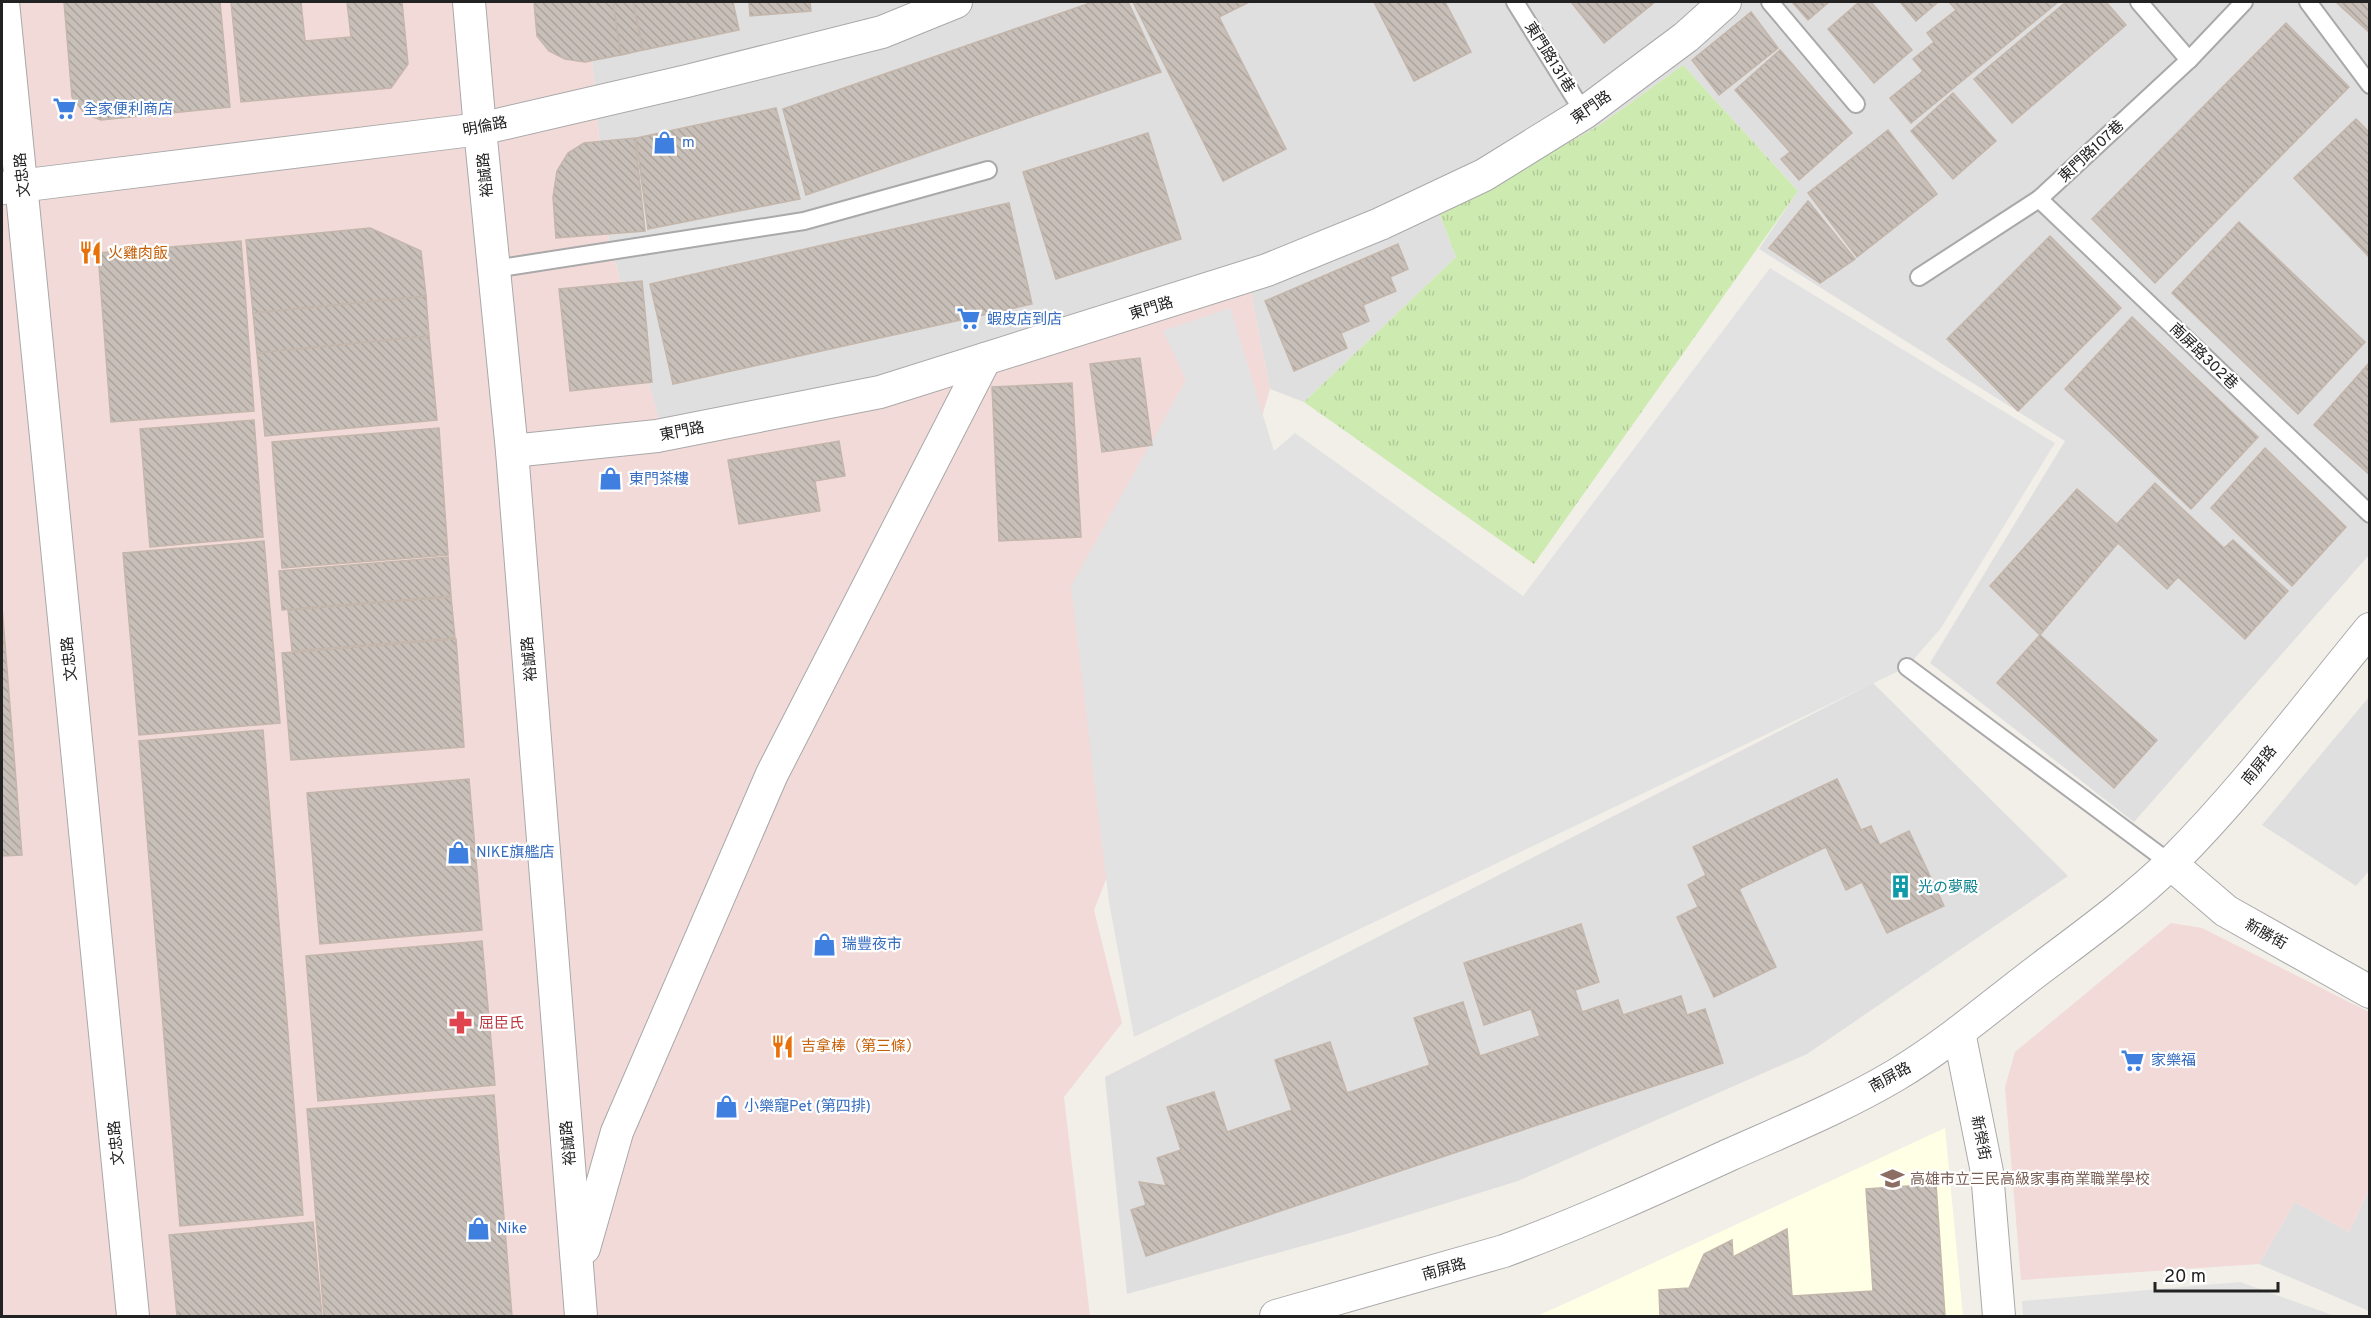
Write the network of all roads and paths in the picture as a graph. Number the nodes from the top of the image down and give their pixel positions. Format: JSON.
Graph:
{"nodes":[{"id":1,"x":3,"y":2,"type":"edge"},
{"id":2,"x":469,"y":2,"type":"edge"},
{"id":3,"x":956,"y":2,"type":"edge"},
{"id":4,"x":1515,"y":2,"type":"edge"},
{"id":5,"x":1725,"y":2,"type":"edge"},
{"id":6,"x":1770,"y":2,"type":"edge"},
{"id":7,"x":2139,"y":2,"type":"edge"},
{"id":8,"x":2244,"y":2,"type":"edge"},
{"id":9,"x":2308,"y":2,"type":"edge"},
{"id":10,"x":2189,"y":60,"type":"junction"},
{"id":11,"x":2370,"y":85,"type":"edge"},
{"id":12,"x":1856,"y":104,"type":"dead end"},
{"id":13,"x":1584,"y":113,"type":"junction"},
{"id":14,"x":480,"y":129,"type":"junction"},
{"id":15,"x":988,"y":170,"type":"dead end"},
{"id":16,"x":12,"y":187,"type":"edge"},
{"id":17,"x":2039,"y":199,"type":"junction"},
{"id":18,"x":494,"y":269,"type":"junction"},
{"id":19,"x":1919,"y":277,"type":"dead end"},
{"id":20,"x":985,"y":359,"type":"junction"},
{"id":21,"x":512,"y":451,"type":"junction"},
{"id":22,"x":2370,"y":513,"type":"edge"},
{"id":23,"x":2370,"y":629,"type":"edge"},
{"id":24,"x":1908,"y":667,"type":"dead end"},
{"id":25,"x":2170,"y":864,"type":"junction"},
{"id":26,"x":2370,"y":992,"type":"edge"},
{"id":27,"x":1959,"y":1032,"type":"junction"},
{"id":28,"x":578,"y":1269,"type":"junction"},
{"id":29,"x":134,"y":1317,"type":"edge"},
{"id":30,"x":581,"y":1317,"type":"edge"},
{"id":31,"x":1276,"y":1317,"type":"edge"},
{"id":32,"x":2000,"y":1317,"type":"edge"}],
"edges":[{"from":1,"to":16,"type":"street","name":"文忠路"},
{"from":2,"to":14,"type":"street","name":"裕誠路"},
{"from":3,"to":14,"type":"street","name":"明倫路"},
{"from":4,"to":13,"type":"lane","name":"東門路131巷"},
{"from":5,"to":13,"type":"street","name":"東門路"},
{"from":6,"to":12,"type":"lane"},
{"from":7,"to":10,"type":"lane"},
{"from":8,"to":10,"type":"lane","name":"東門路107巷"},
{"from":9,"to":11,"type":"lane"},
{"from":10,"to":17,"type":"lane","name":"東門路107巷"},
{"from":13,"to":20,"type":"street","name":"東門路"},
{"from":14,"to":16,"type":"street","name":"明倫路"},
{"from":14,"to":18,"type":"street","name":"裕誠路"},
{"from":15,"to":18,"type":"lane"},
{"from":16,"to":29,"type":"street","name":"文忠路"},
{"from":17,"to":19,"type":"lane","name":"東門路107巷"},
{"from":17,"to":22,"type":"lane","name":"南屏路302巷"},
{"from":18,"to":21,"type":"street","name":"裕誠路"},
{"from":20,"to":21,"type":"street","name":"東門路"},
{"from":20,"to":28,"type":"street"},
{"from":21,"to":28,"type":"street","name":"裕誠路"},
{"from":23,"to":25,"type":"street","name":"南屏路"},
{"from":24,"to":25,"type":"lane"},
{"from":25,"to":26,"type":"street","name":"新勝街"},
{"from":25,"to":27,"type":"street","name":"南屏路"},
{"from":27,"to":31,"type":"street","name":"南屏路"},
{"from":27,"to":32,"type":"street","name":"新榮街"},
{"from":28,"to":30,"type":"street","name":"裕誠路"}]}
